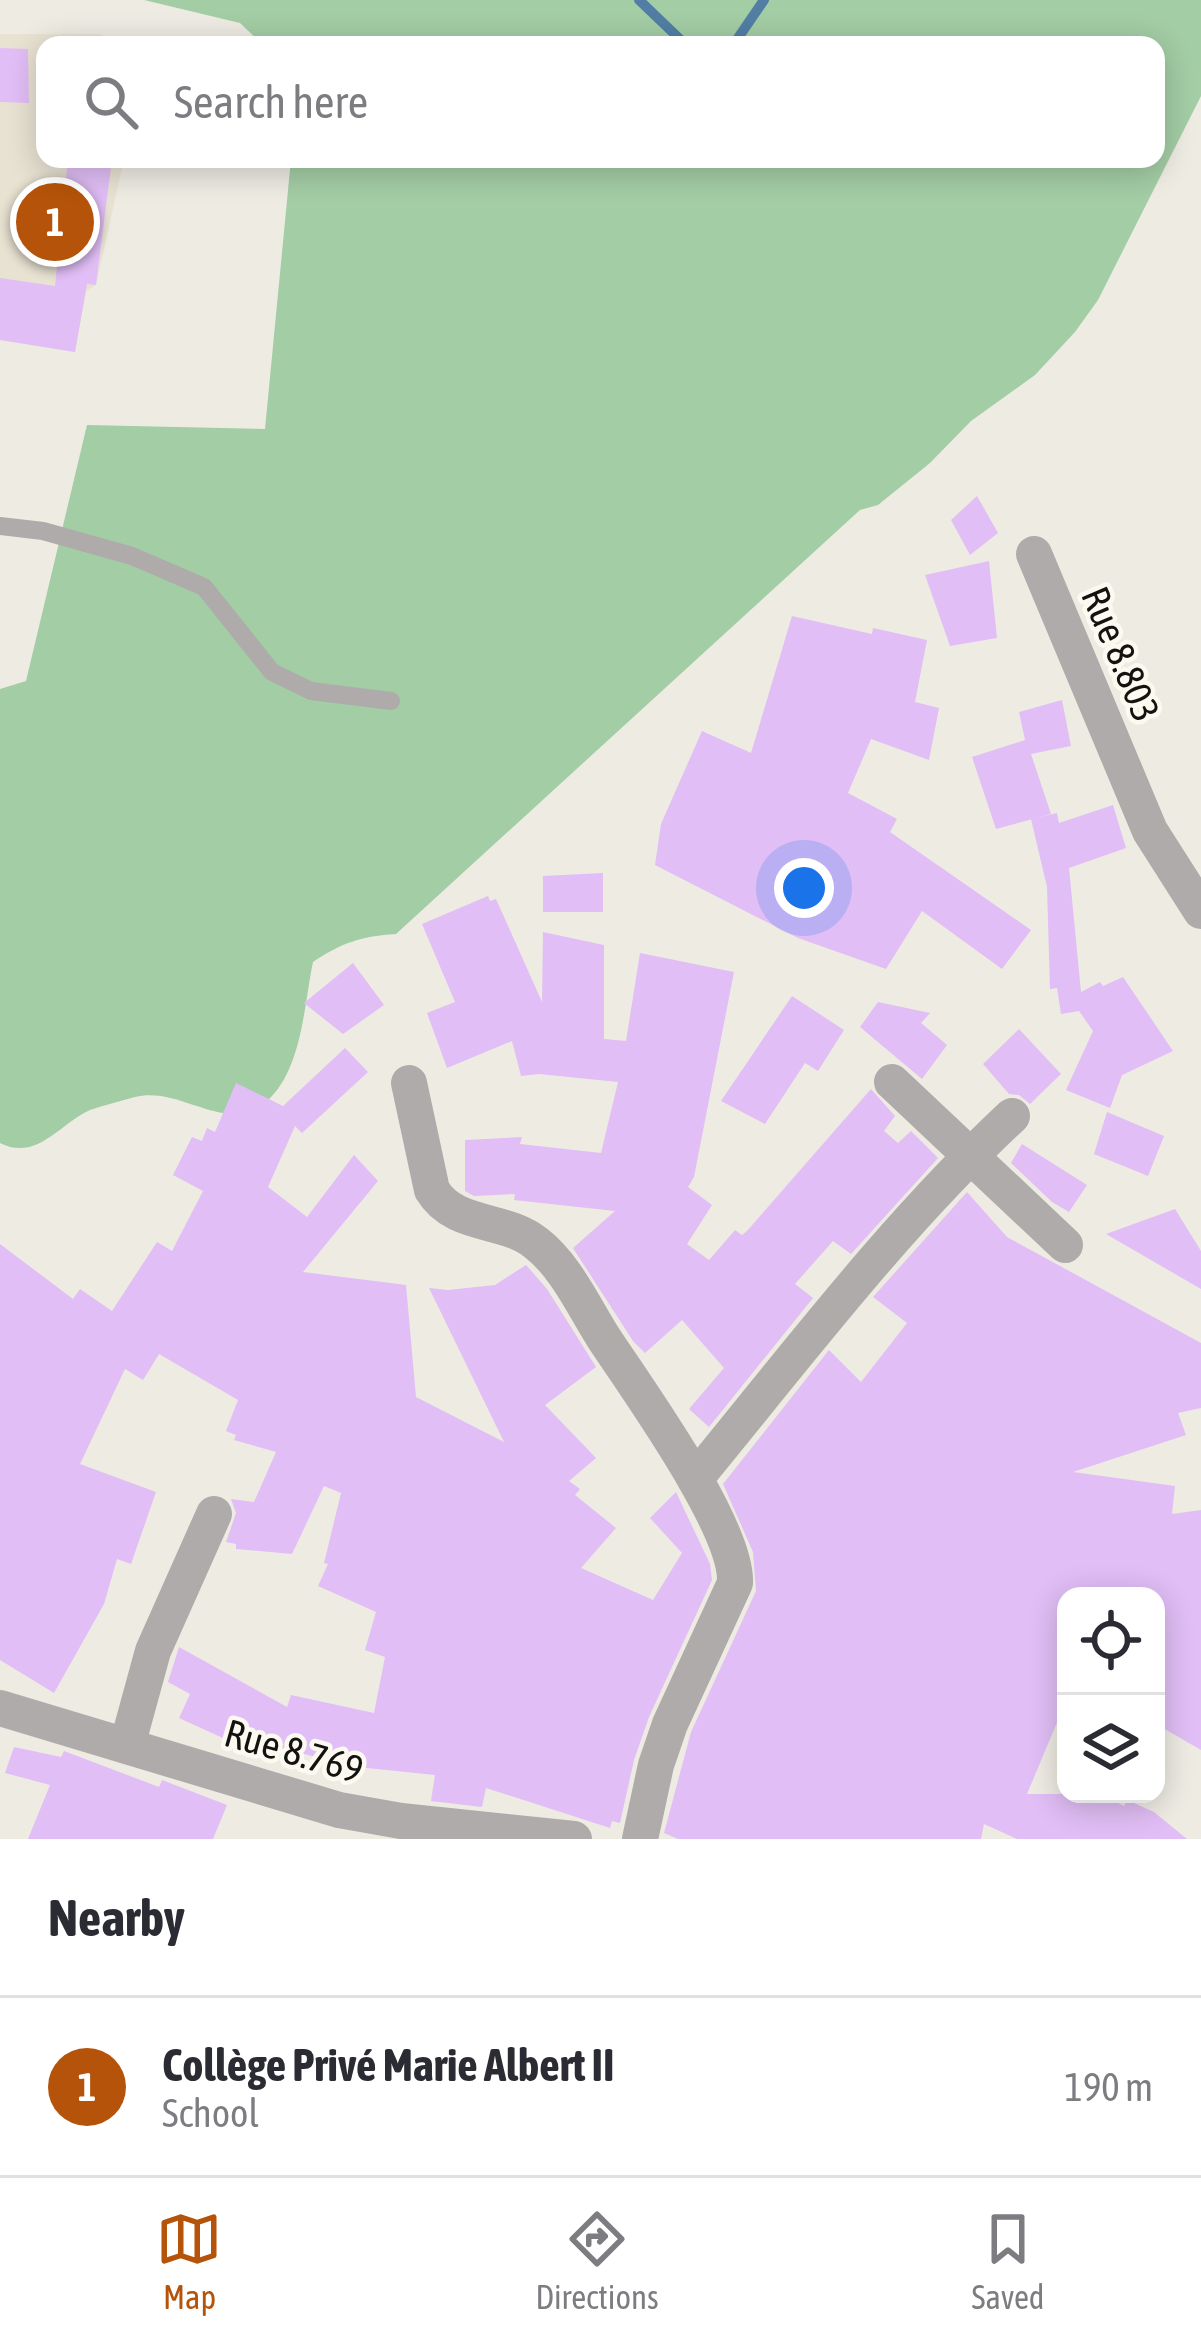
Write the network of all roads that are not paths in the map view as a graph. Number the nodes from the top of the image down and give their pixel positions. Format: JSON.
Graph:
{"nodes":[{"id":1,"x":0,"y":526,"type":"edge"},
{"id":2,"x":1034,"y":554,"type":"dead end"},
{"id":3,"x":391,"y":701,"type":"dead end"},
{"id":4,"x":1201,"y":911,"type":"edge"},
{"id":5,"x":892,"y":1082,"type":"dead end"},
{"id":6,"x":409,"y":1083,"type":"dead end"},
{"id":7,"x":1012,"y":1115,"type":"dead end"},
{"id":8,"x":971,"y":1154,"type":"junction"},
{"id":9,"x":1065,"y":1245,"type":"dead end"},
{"id":10,"x":695,"y":1479,"type":"junction"},
{"id":11,"x":214,"y":1514,"type":"dead end"},
{"id":12,"x":0,"y":1708,"type":"edge"},
{"id":13,"x":127,"y":1746,"type":"junction"},
{"id":14,"x":574,"y":1839,"type":"edge"},
{"id":15,"x":640,"y":1839,"type":"edge"}],
"edges":[{"from":1,"to":3,"type":"lane"},
{"from":2,"to":4,"type":"street","name":"Rue 8.803"},
{"from":5,"to":8,"type":"street"},
{"from":6,"to":10,"type":"street"},
{"from":7,"to":8,"type":"street"},
{"from":8,"to":9,"type":"street"},
{"from":8,"to":10,"type":"street"},
{"from":10,"to":15,"type":"street"},
{"from":11,"to":13,"type":"street"},
{"from":12,"to":13,"type":"street","name":"Rue 8.769"},
{"from":13,"to":14,"type":"street","name":"Rue 8.769"}]}
